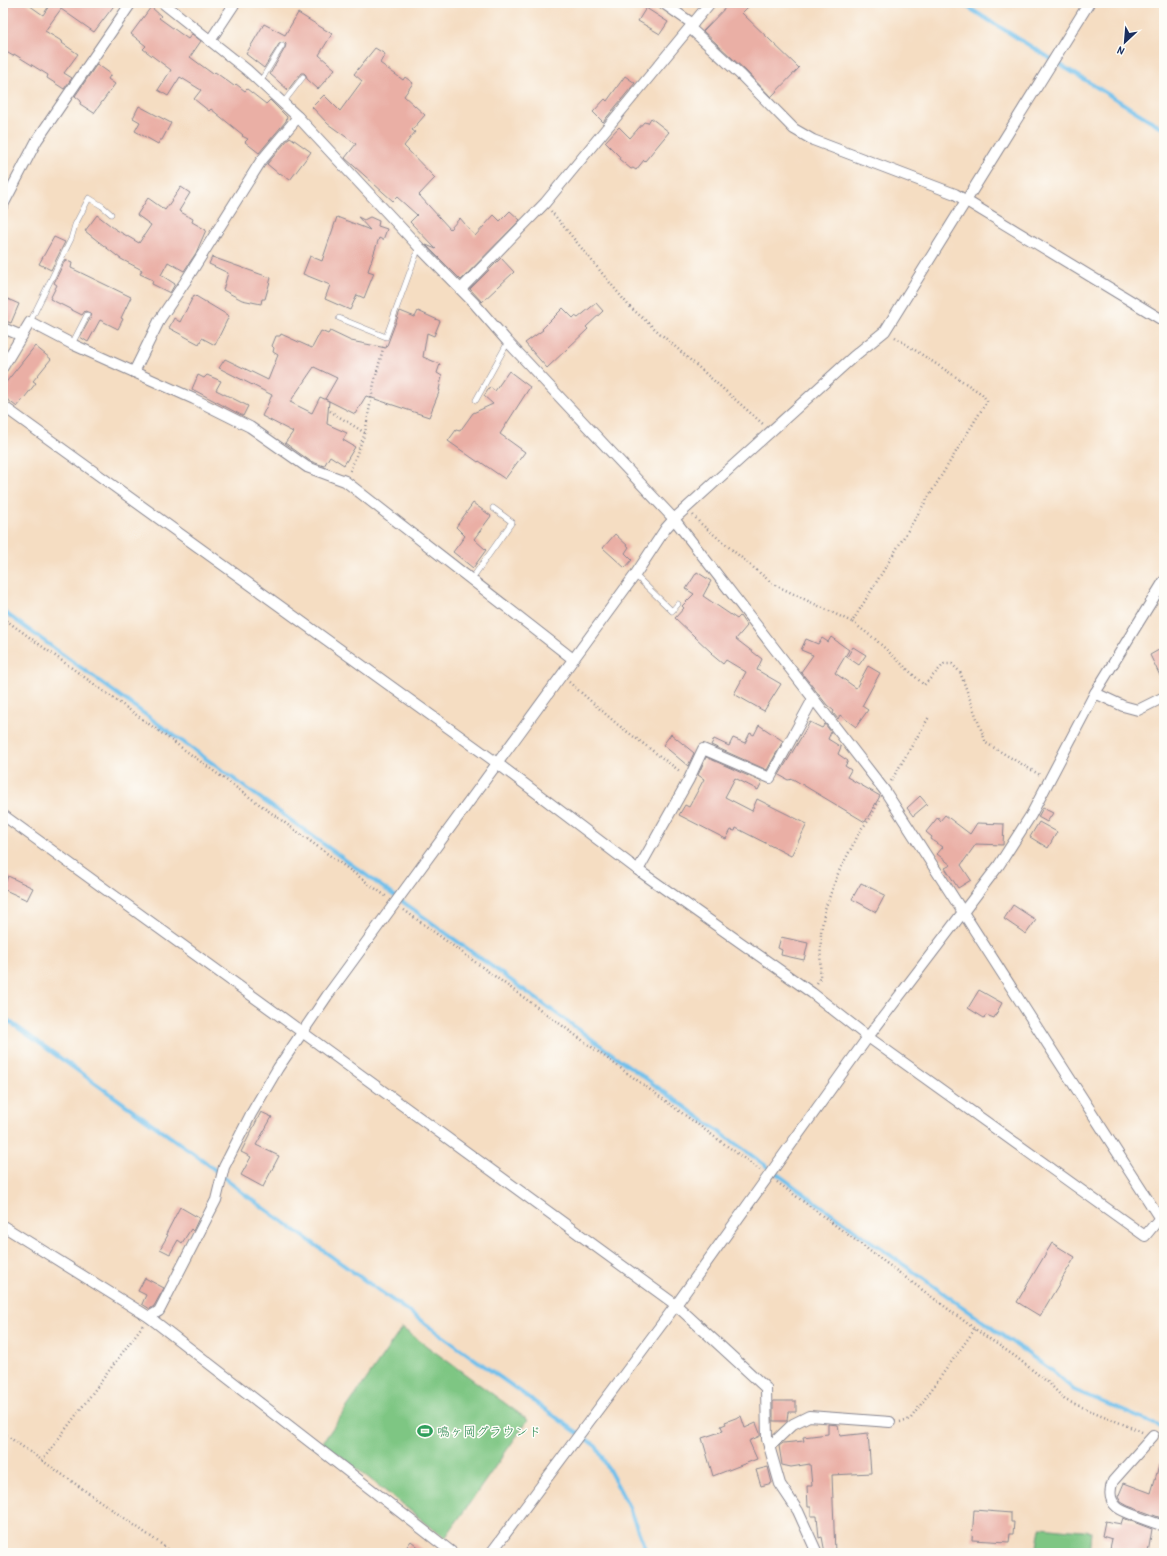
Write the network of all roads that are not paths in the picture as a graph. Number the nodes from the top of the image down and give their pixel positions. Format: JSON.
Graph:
{"nodes":[{"id":1,"x":131,"y":3,"type":"edge"},
{"id":2,"x":163,"y":3,"type":"edge"},
{"id":3,"x":235,"y":3,"type":"edge"},
{"id":4,"x":663,"y":3,"type":"edge"},
{"id":5,"x":710,"y":3,"type":"edge"},
{"id":6,"x":1089,"y":3,"type":"edge"},
{"id":7,"x":692,"y":26,"type":"junction"},
{"id":8,"x":210,"y":41,"type":"junction"},
{"id":9,"x":282,"y":46,"type":"dead end"},
{"id":10,"x":304,"y":76,"type":"dead end"},
{"id":11,"x":260,"y":82,"type":"junction"},
{"id":12,"x":283,"y":103,"type":"junction"},
{"id":13,"x":298,"y":117,"type":"junction"},
{"id":14,"x":967,"y":201,"type":"junction"},
{"id":15,"x":3,"y":205,"type":"edge"},
{"id":16,"x":111,"y":214,"type":"dead end"},
{"id":17,"x":419,"y":247,"type":"junction"},
{"id":18,"x":461,"y":289,"type":"junction"},
{"id":19,"x":87,"y":315,"type":"dead end"},
{"id":20,"x":339,"y":318,"type":"dead end"},
{"id":21,"x":1164,"y":321,"type":"edge"},
{"id":22,"x":30,"y":322,"type":"junction"},
{"id":23,"x":3,"y":328,"type":"edge"},
{"id":24,"x":22,"y":336,"type":"junction"},
{"id":25,"x":508,"y":342,"type":"junction"},
{"id":26,"x":72,"y":344,"type":"junction"},
{"id":27,"x":3,"y":367,"type":"edge"},
{"id":28,"x":134,"y":372,"type":"junction"},
{"id":29,"x":476,"y":400,"type":"dead end"},
{"id":30,"x":3,"y":406,"type":"edge"},
{"id":31,"x":493,"y":508,"type":"dead end"},
{"id":32,"x":674,"y":519,"type":"junction"},
{"id":33,"x":634,"y":575,"type":"junction"},
{"id":34,"x":471,"y":580,"type":"junction"},
{"id":35,"x":1164,"y":581,"type":"edge"},
{"id":36,"x":678,"y":604,"type":"dead end"},
{"id":37,"x":573,"y":659,"type":"junction"},
{"id":38,"x":1095,"y":693,"type":"junction"},
{"id":39,"x":1164,"y":697,"type":"edge"},
{"id":40,"x":813,"y":699,"type":"junction"},
{"id":41,"x":497,"y":763,"type":"junction"},
{"id":42,"x":3,"y":815,"type":"edge"},
{"id":43,"x":638,"y":870,"type":"junction"},
{"id":44,"x":963,"y":912,"type":"junction"},
{"id":45,"x":302,"y":1032,"type":"junction"},
{"id":46,"x":868,"y":1037,"type":"junction"},
{"id":47,"x":1163,"y":1218,"type":"edge"},
{"id":48,"x":3,"y":1226,"type":"edge"},
{"id":49,"x":676,"y":1305,"type":"junction"},
{"id":50,"x":149,"y":1317,"type":"junction"},
{"id":51,"x":890,"y":1422,"type":"road end"},
{"id":52,"x":1153,"y":1436,"type":"road end"},
{"id":53,"x":769,"y":1447,"type":"junction"},
{"id":54,"x":1164,"y":1526,"type":"edge"},
{"id":55,"x":453,"y":1553,"type":"edge"},
{"id":56,"x":492,"y":1553,"type":"edge"},
{"id":57,"x":817,"y":1553,"type":"edge"}],
"edges":[{"from":1,"to":15,"type":"street"},
{"from":2,"to":8,"type":"street"},
{"from":3,"to":8,"type":"street"},
{"from":4,"to":7,"type":"street"},
{"from":5,"to":7,"type":"street"},
{"from":6,"to":14,"type":"street"},
{"from":7,"to":14,"type":"street"},
{"from":7,"to":18,"type":"street"},
{"from":8,"to":11,"type":"street"},
{"from":9,"to":11,"type":"lane"},
{"from":10,"to":12,"type":"lane"},
{"from":11,"to":12,"type":"street"},
{"from":12,"to":13,"type":"street"},
{"from":13,"to":17,"type":"street"},
{"from":13,"to":28,"type":"street"},
{"from":14,"to":21,"type":"street"},
{"from":14,"to":32,"type":"street"},
{"from":16,"to":22,"type":"lane"},
{"from":17,"to":18,"type":"street"},
{"from":17,"to":20,"type":"lane"},
{"from":18,"to":25,"type":"street"},
{"from":19,"to":26,"type":"lane"},
{"from":22,"to":24,"type":"street"},
{"from":22,"to":26,"type":"street"},
{"from":23,"to":24,"type":"street"},
{"from":24,"to":27,"type":"street"},
{"from":25,"to":29,"type":"lane"},
{"from":25,"to":32,"type":"street"},
{"from":26,"to":28,"type":"street"},
{"from":28,"to":34,"type":"street"},
{"from":30,"to":41,"type":"street"},
{"from":31,"to":34,"type":"lane"},
{"from":32,"to":33,"type":"street"},
{"from":32,"to":40,"type":"street"},
{"from":33,"to":36,"type":"lane"},
{"from":33,"to":37,"type":"street"},
{"from":34,"to":37,"type":"street"},
{"from":35,"to":38,"type":"street"},
{"from":37,"to":41,"type":"street"},
{"from":38,"to":39,"type":"street"},
{"from":38,"to":44,"type":"street"},
{"from":40,"to":43,"type":"street"},
{"from":40,"to":44,"type":"street"},
{"from":41,"to":43,"type":"street"},
{"from":41,"to":45,"type":"street"},
{"from":42,"to":45,"type":"street"},
{"from":43,"to":46,"type":"street"},
{"from":44,"to":46,"type":"street"},
{"from":44,"to":47,"type":"street"},
{"from":45,"to":49,"type":"street"},
{"from":45,"to":50,"type":"street"},
{"from":46,"to":47,"type":"street"},
{"from":46,"to":49,"type":"street"},
{"from":48,"to":50,"type":"street"},
{"from":49,"to":53,"type":"street"},
{"from":49,"to":56,"type":"street"},
{"from":50,"to":55,"type":"street"},
{"from":51,"to":53,"type":"street"},
{"from":52,"to":54,"type":"street"},
{"from":53,"to":57,"type":"street"}]}
